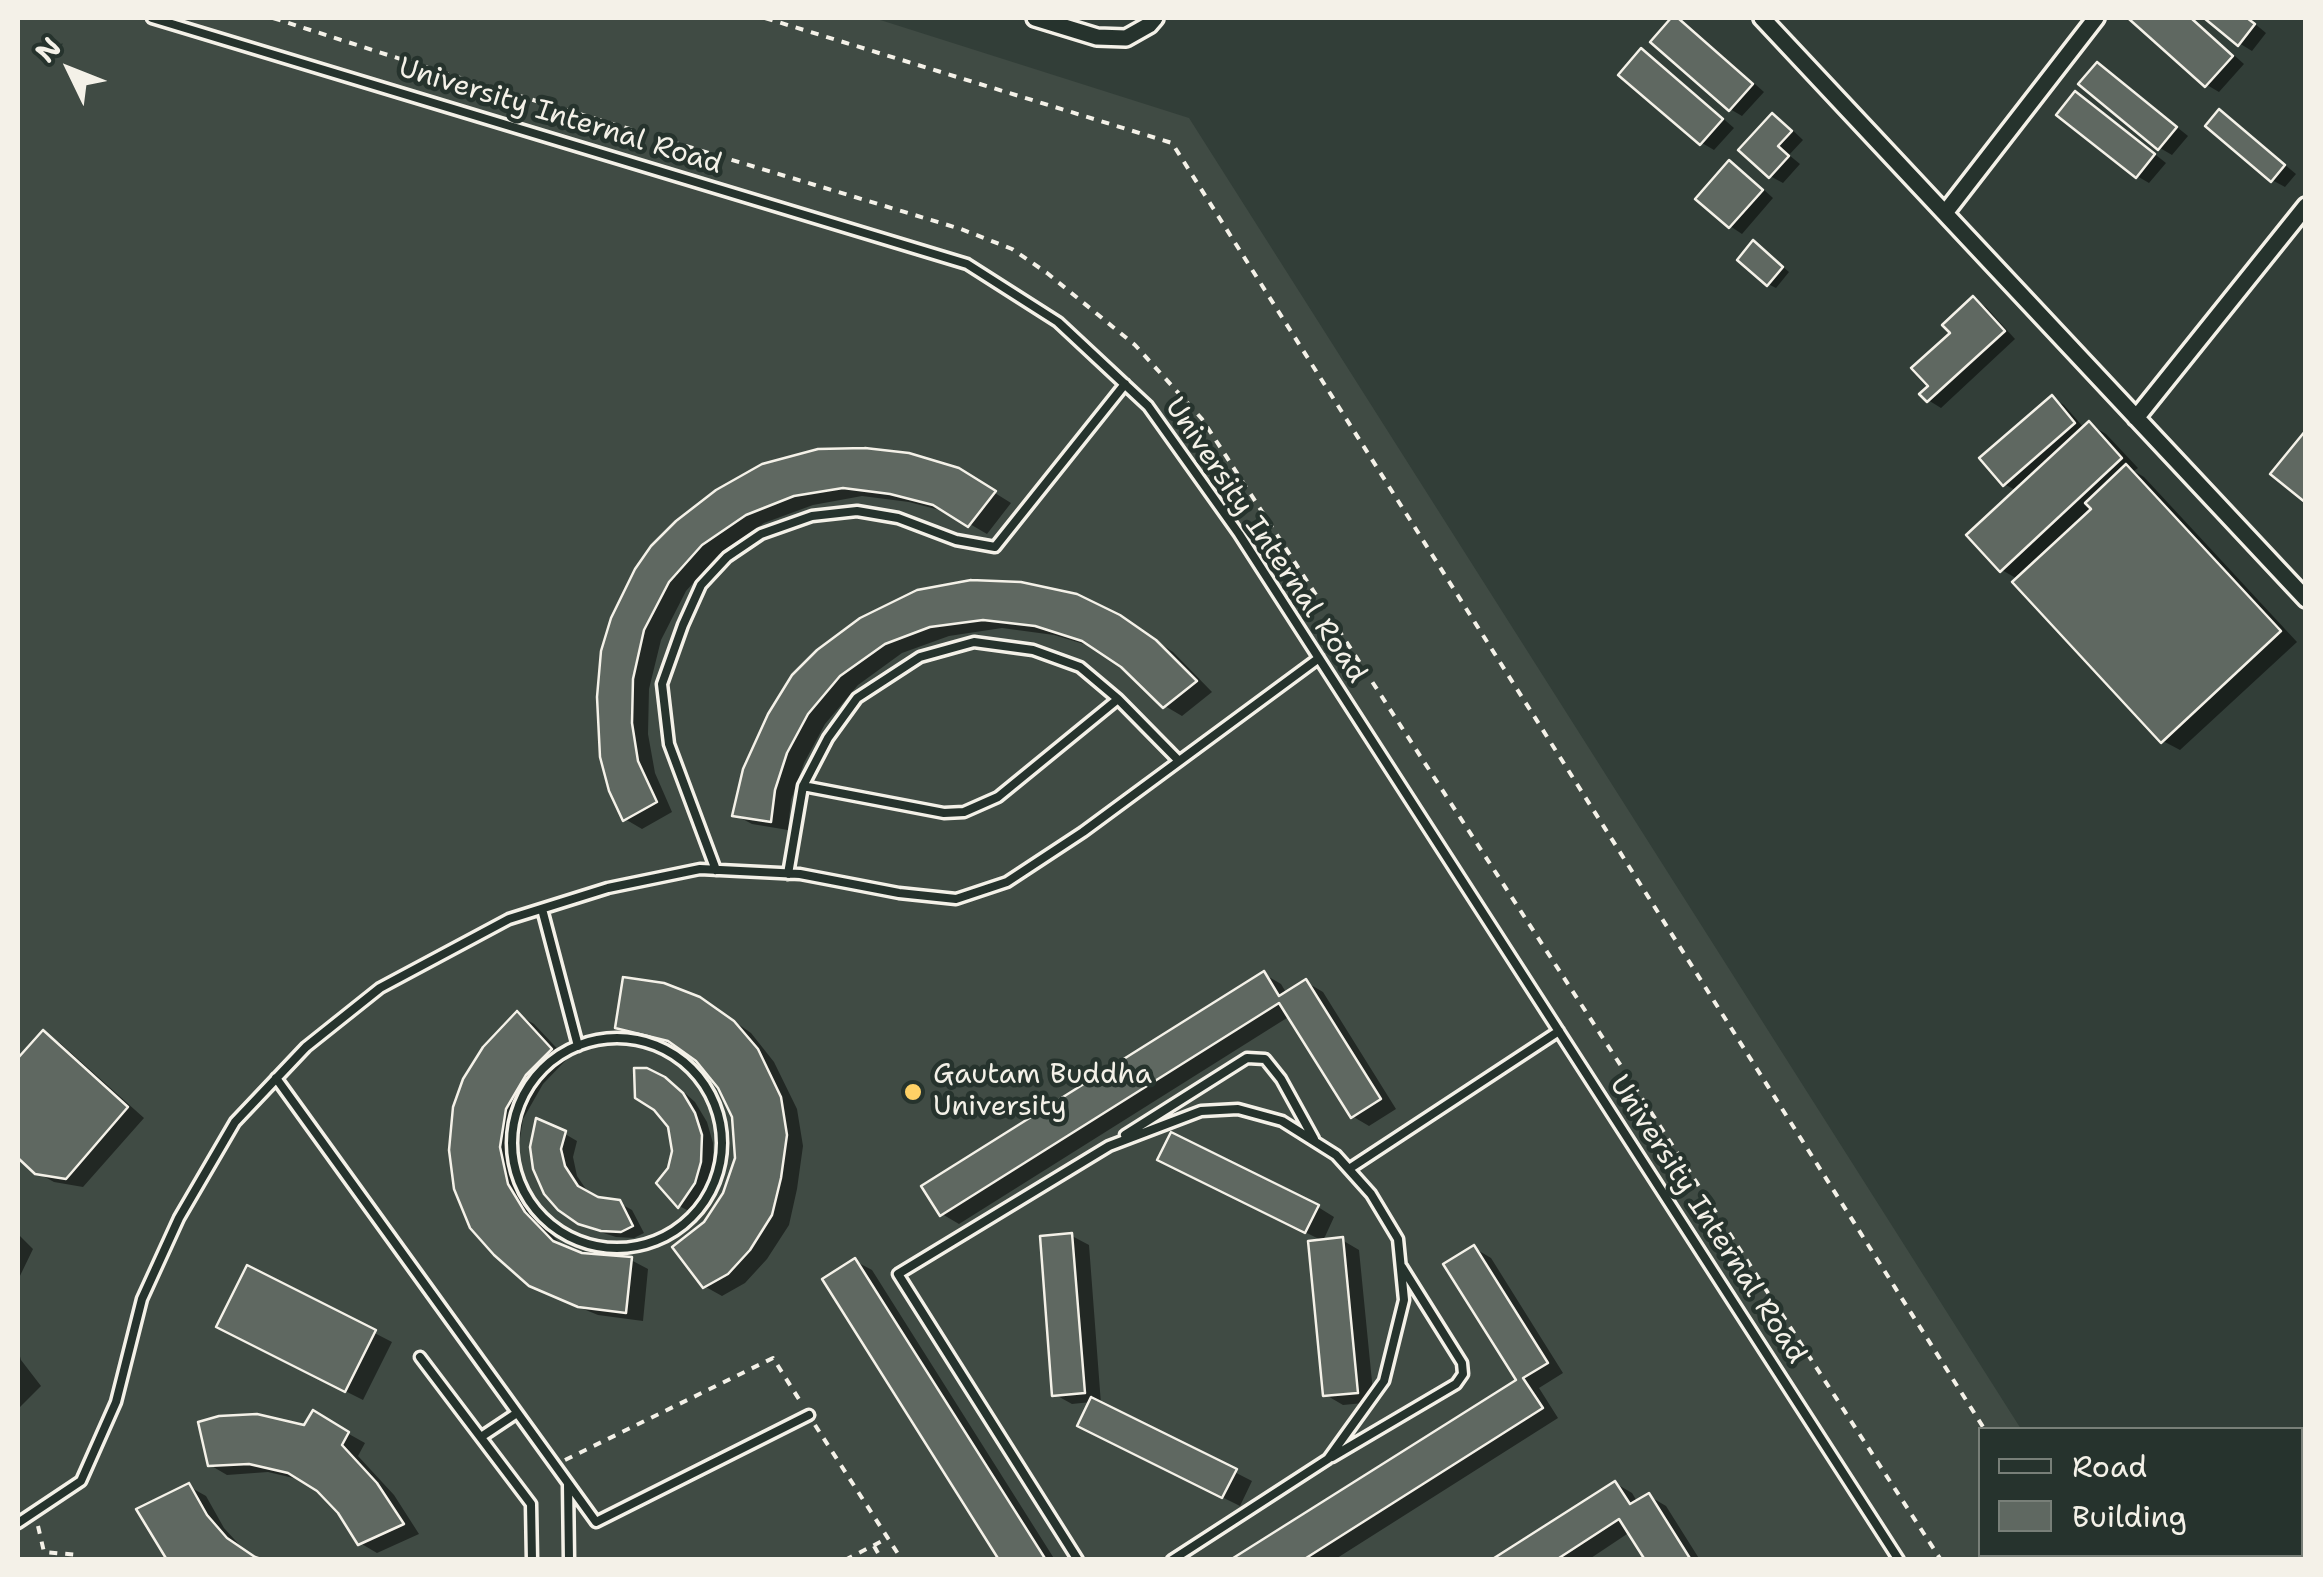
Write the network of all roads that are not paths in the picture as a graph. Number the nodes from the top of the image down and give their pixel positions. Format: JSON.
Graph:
{"nodes":[{"id":1,"x":152,"y":18,"type":"edge"},
{"id":2,"x":1035,"y":18,"type":"edge"},
{"id":3,"x":1155,"y":18,"type":"edge"},
{"id":4,"x":1762,"y":18,"type":"edge"},
{"id":5,"x":2096,"y":18,"type":"edge"},
{"id":6,"x":2306,"y":206,"type":"edge"},
{"id":7,"x":1945,"y":213,"type":"junction"},
{"id":8,"x":1124,"y":384,"type":"junction"},
{"id":9,"x":2136,"y":418,"type":"junction"},
{"id":10,"x":2306,"y":599,"type":"edge"},
{"id":11,"x":1319,"y":658,"type":"junction"},
{"id":12,"x":1118,"y":699,"type":"junction"},
{"id":13,"x":1179,"y":761,"type":"junction"},
{"id":14,"x":803,"y":786,"type":"junction"},
{"id":15,"x":716,"y":870,"type":"junction"},
{"id":16,"x":788,"y":874,"type":"junction"},
{"id":17,"x":542,"y":909,"type":"junction"},
{"id":18,"x":1559,"y":1031,"type":"junction"},
{"id":19,"x":578,"y":1046,"type":"junction"},
{"id":20,"x":276,"y":1078,"type":"junction"},
{"id":21,"x":1315,"y":1142,"type":"junction"},
{"id":22,"x":1109,"y":1146,"type":"junction"},
{"id":23,"x":1349,"y":1170,"type":"junction"},
{"id":24,"x":1400,"y":1266,"type":"junction"},
{"id":25,"x":420,"y":1356,"type":"dead end"},
{"id":26,"x":517,"y":1413,"type":"junction"},
{"id":27,"x":809,"y":1415,"type":"dead end"},
{"id":28,"x":481,"y":1437,"type":"junction"},
{"id":29,"x":1328,"y":1459,"type":"junction"},
{"id":30,"x":568,"y":1484,"type":"junction"},
{"id":31,"x":18,"y":1523,"type":"edge"},
{"id":32,"x":532,"y":1560,"type":"edge"},
{"id":33,"x":569,"y":1560,"type":"edge"},
{"id":34,"x":1078,"y":1560,"type":"edge"},
{"id":35,"x":1172,"y":1560,"type":"edge"},
{"id":36,"x":1899,"y":1560,"type":"edge"}],
"edges":[{"from":1,"to":8,"type":"lane","name":"University Internal Road"},
{"from":2,"to":3,"type":"street"},
{"from":4,"to":7,"type":"street"},
{"from":5,"to":7,"type":"street"},
{"from":6,"to":9,"type":"street"},
{"from":7,"to":9,"type":"street"},
{"from":8,"to":11,"type":"lane","name":"University Internal Road"},
{"from":8,"to":15,"type":"lane"},
{"from":9,"to":10,"type":"street"},
{"from":11,"to":13,"type":"lane"},
{"from":11,"to":18,"type":"lane","name":"University Internal Road"},
{"from":12,"to":13,"type":"lane"},
{"from":12,"to":14,"type":"lane"},
{"from":12,"to":14,"type":"lane"},
{"from":13,"to":16,"type":"lane"},
{"from":14,"to":16,"type":"lane"},
{"from":15,"to":16,"type":"lane"},
{"from":15,"to":17,"type":"lane"},
{"from":17,"to":19,"type":"lane"},
{"from":17,"to":20,"type":"lane"},
{"from":18,"to":23,"type":"lane"},
{"from":18,"to":36,"type":"lane","name":"University Internal Road"},
{"from":19,"to":19,"type":"lane"},
{"from":20,"to":26,"type":"lane"},
{"from":20,"to":31,"type":"lane"},
{"from":21,"to":22,"type":"lane"},
{"from":21,"to":22,"type":"lane"},
{"from":21,"to":23,"type":"lane"},
{"from":22,"to":34,"type":"lane"},
{"from":23,"to":24,"type":"lane"},
{"from":24,"to":29,"type":"lane"},
{"from":24,"to":29,"type":"lane"},
{"from":25,"to":28,"type":"lane"},
{"from":26,"to":28,"type":"lane"},
{"from":26,"to":30,"type":"lane"},
{"from":27,"to":30,"type":"lane"},
{"from":28,"to":32,"type":"lane"},
{"from":29,"to":35,"type":"lane"},
{"from":30,"to":33,"type":"lane"}]}
